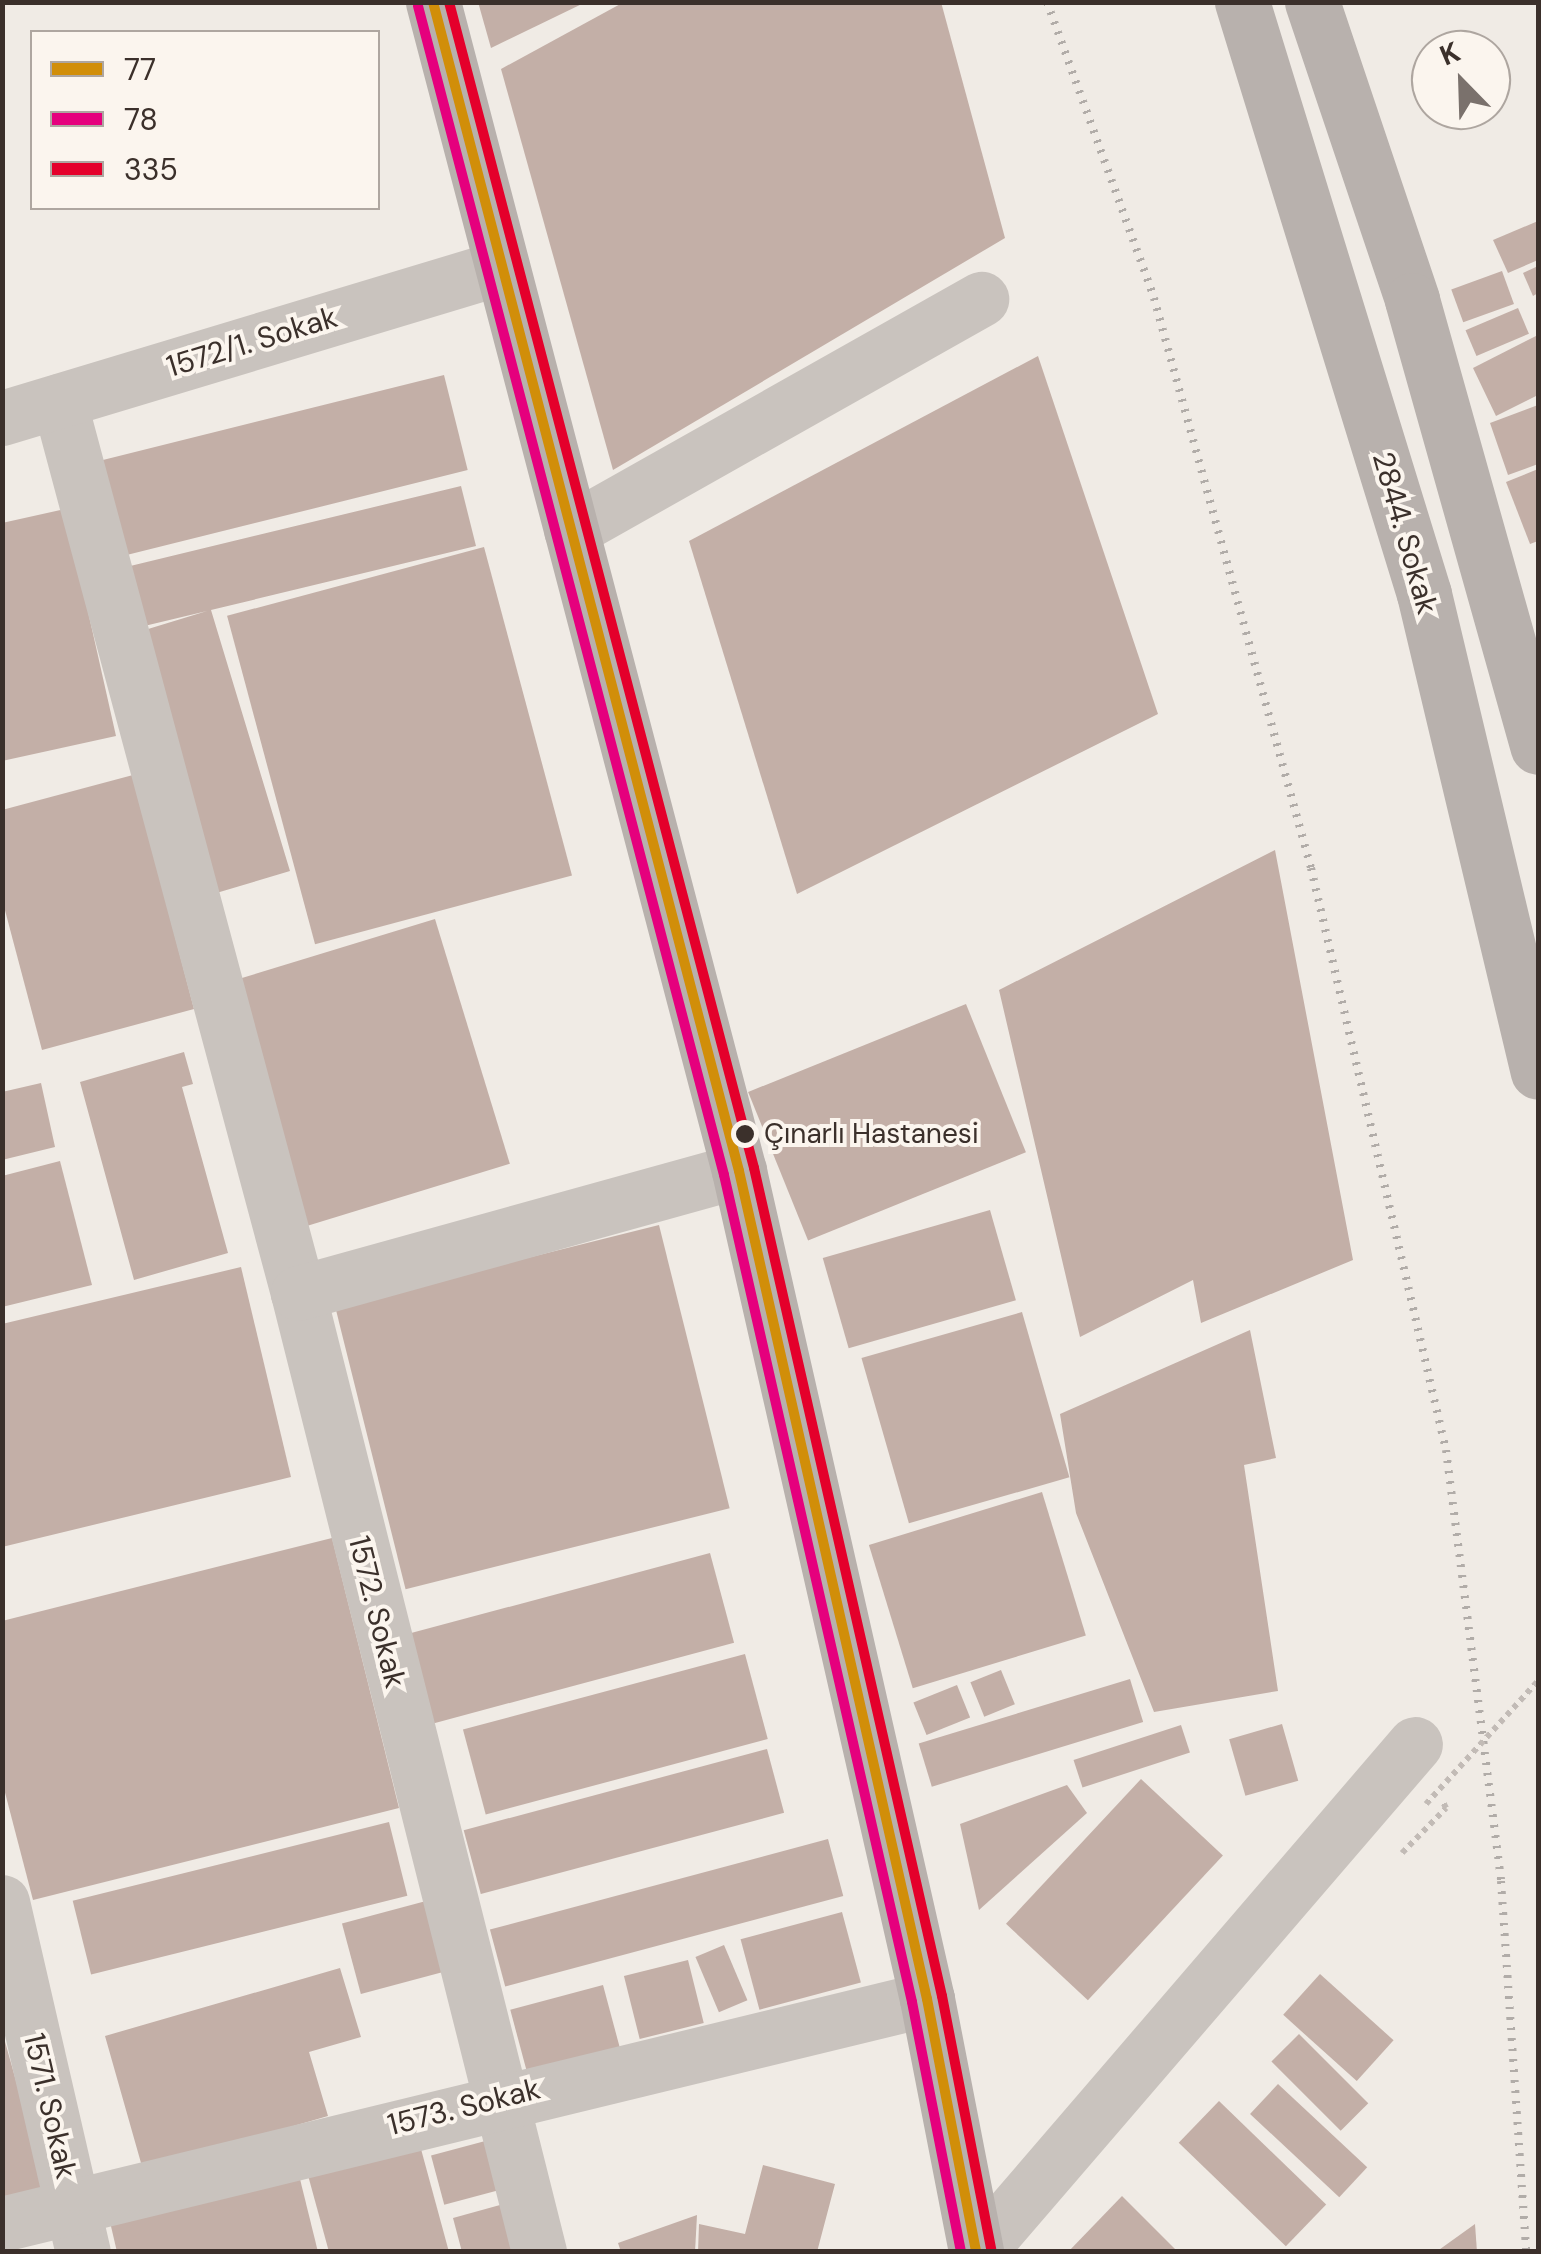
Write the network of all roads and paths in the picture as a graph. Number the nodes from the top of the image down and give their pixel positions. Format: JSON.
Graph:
{"nodes":[{"id":1,"x":433,"y":2,"type":"edge"},
{"id":2,"x":1242,"y":2,"type":"edge"},
{"id":3,"x":1312,"y":2,"type":"edge"},
{"id":4,"x":502,"y":268,"type":"junction"},
{"id":5,"x":980,"y":299,"type":"dead end"},
{"id":6,"x":59,"y":401,"type":"junction"},
{"id":7,"x":2,"y":418,"type":"edge"},
{"id":8,"x":572,"y":530,"type":"junction"},
{"id":9,"x":1538,"y":747,"type":"edge"},
{"id":10,"x":1538,"y":1072,"type":"edge"},
{"id":11,"x":739,"y":1171,"type":"junction"},
{"id":12,"x":298,"y":1293,"type":"junction"},
{"id":13,"x":1538,"y":1681,"type":"edge"},
{"id":14,"x":1415,"y":1744,"type":"dead end"},
{"id":15,"x":1426,"y":1804,"type":"dead end"},
{"id":16,"x":2,"y":1902,"type":"edge"},
{"id":17,"x":927,"y":1998,"type":"junction"},
{"id":18,"x":499,"y":2098,"type":"junction"},
{"id":19,"x":2,"y":2224,"type":"edge"},
{"id":20,"x":78,"y":2229,"type":"edge"},
{"id":21,"x":976,"y":2251,"type":"edge"},
{"id":22,"x":539,"y":2252,"type":"edge"}],
"edges":[{"from":1,"to":4,"type":"main road"},
{"from":2,"to":10,"type":"main road","name":"2844. Sokak"},
{"from":3,"to":9,"type":"main road"},
{"from":4,"to":6,"type":"street","name":"1572/1. Sokak"},
{"from":4,"to":8,"type":"main road"},
{"from":5,"to":8,"type":"street"},
{"from":6,"to":7,"type":"street","name":"1572/1. Sokak"},
{"from":6,"to":12,"type":"street","name":"1572. Sokak"},
{"from":8,"to":11,"type":"main road"},
{"from":11,"to":12,"type":"street"},
{"from":11,"to":17,"type":"main road"},
{"from":12,"to":18,"type":"street","name":"1572. Sokak"},
{"from":13,"to":15,"type":"path","bridge":true},
{"from":14,"to":21,"type":"street"},
{"from":16,"to":20,"type":"street","name":"1571. Sokak"},
{"from":17,"to":18,"type":"street","name":"1573. Sokak"},
{"from":17,"to":21,"type":"main road"},
{"from":18,"to":20,"type":"street","name":"1573. Sokak"},
{"from":18,"to":22,"type":"street","name":"1572. Sokak"},
{"from":19,"to":20,"type":"street","name":"1573. Sokak"}]}
